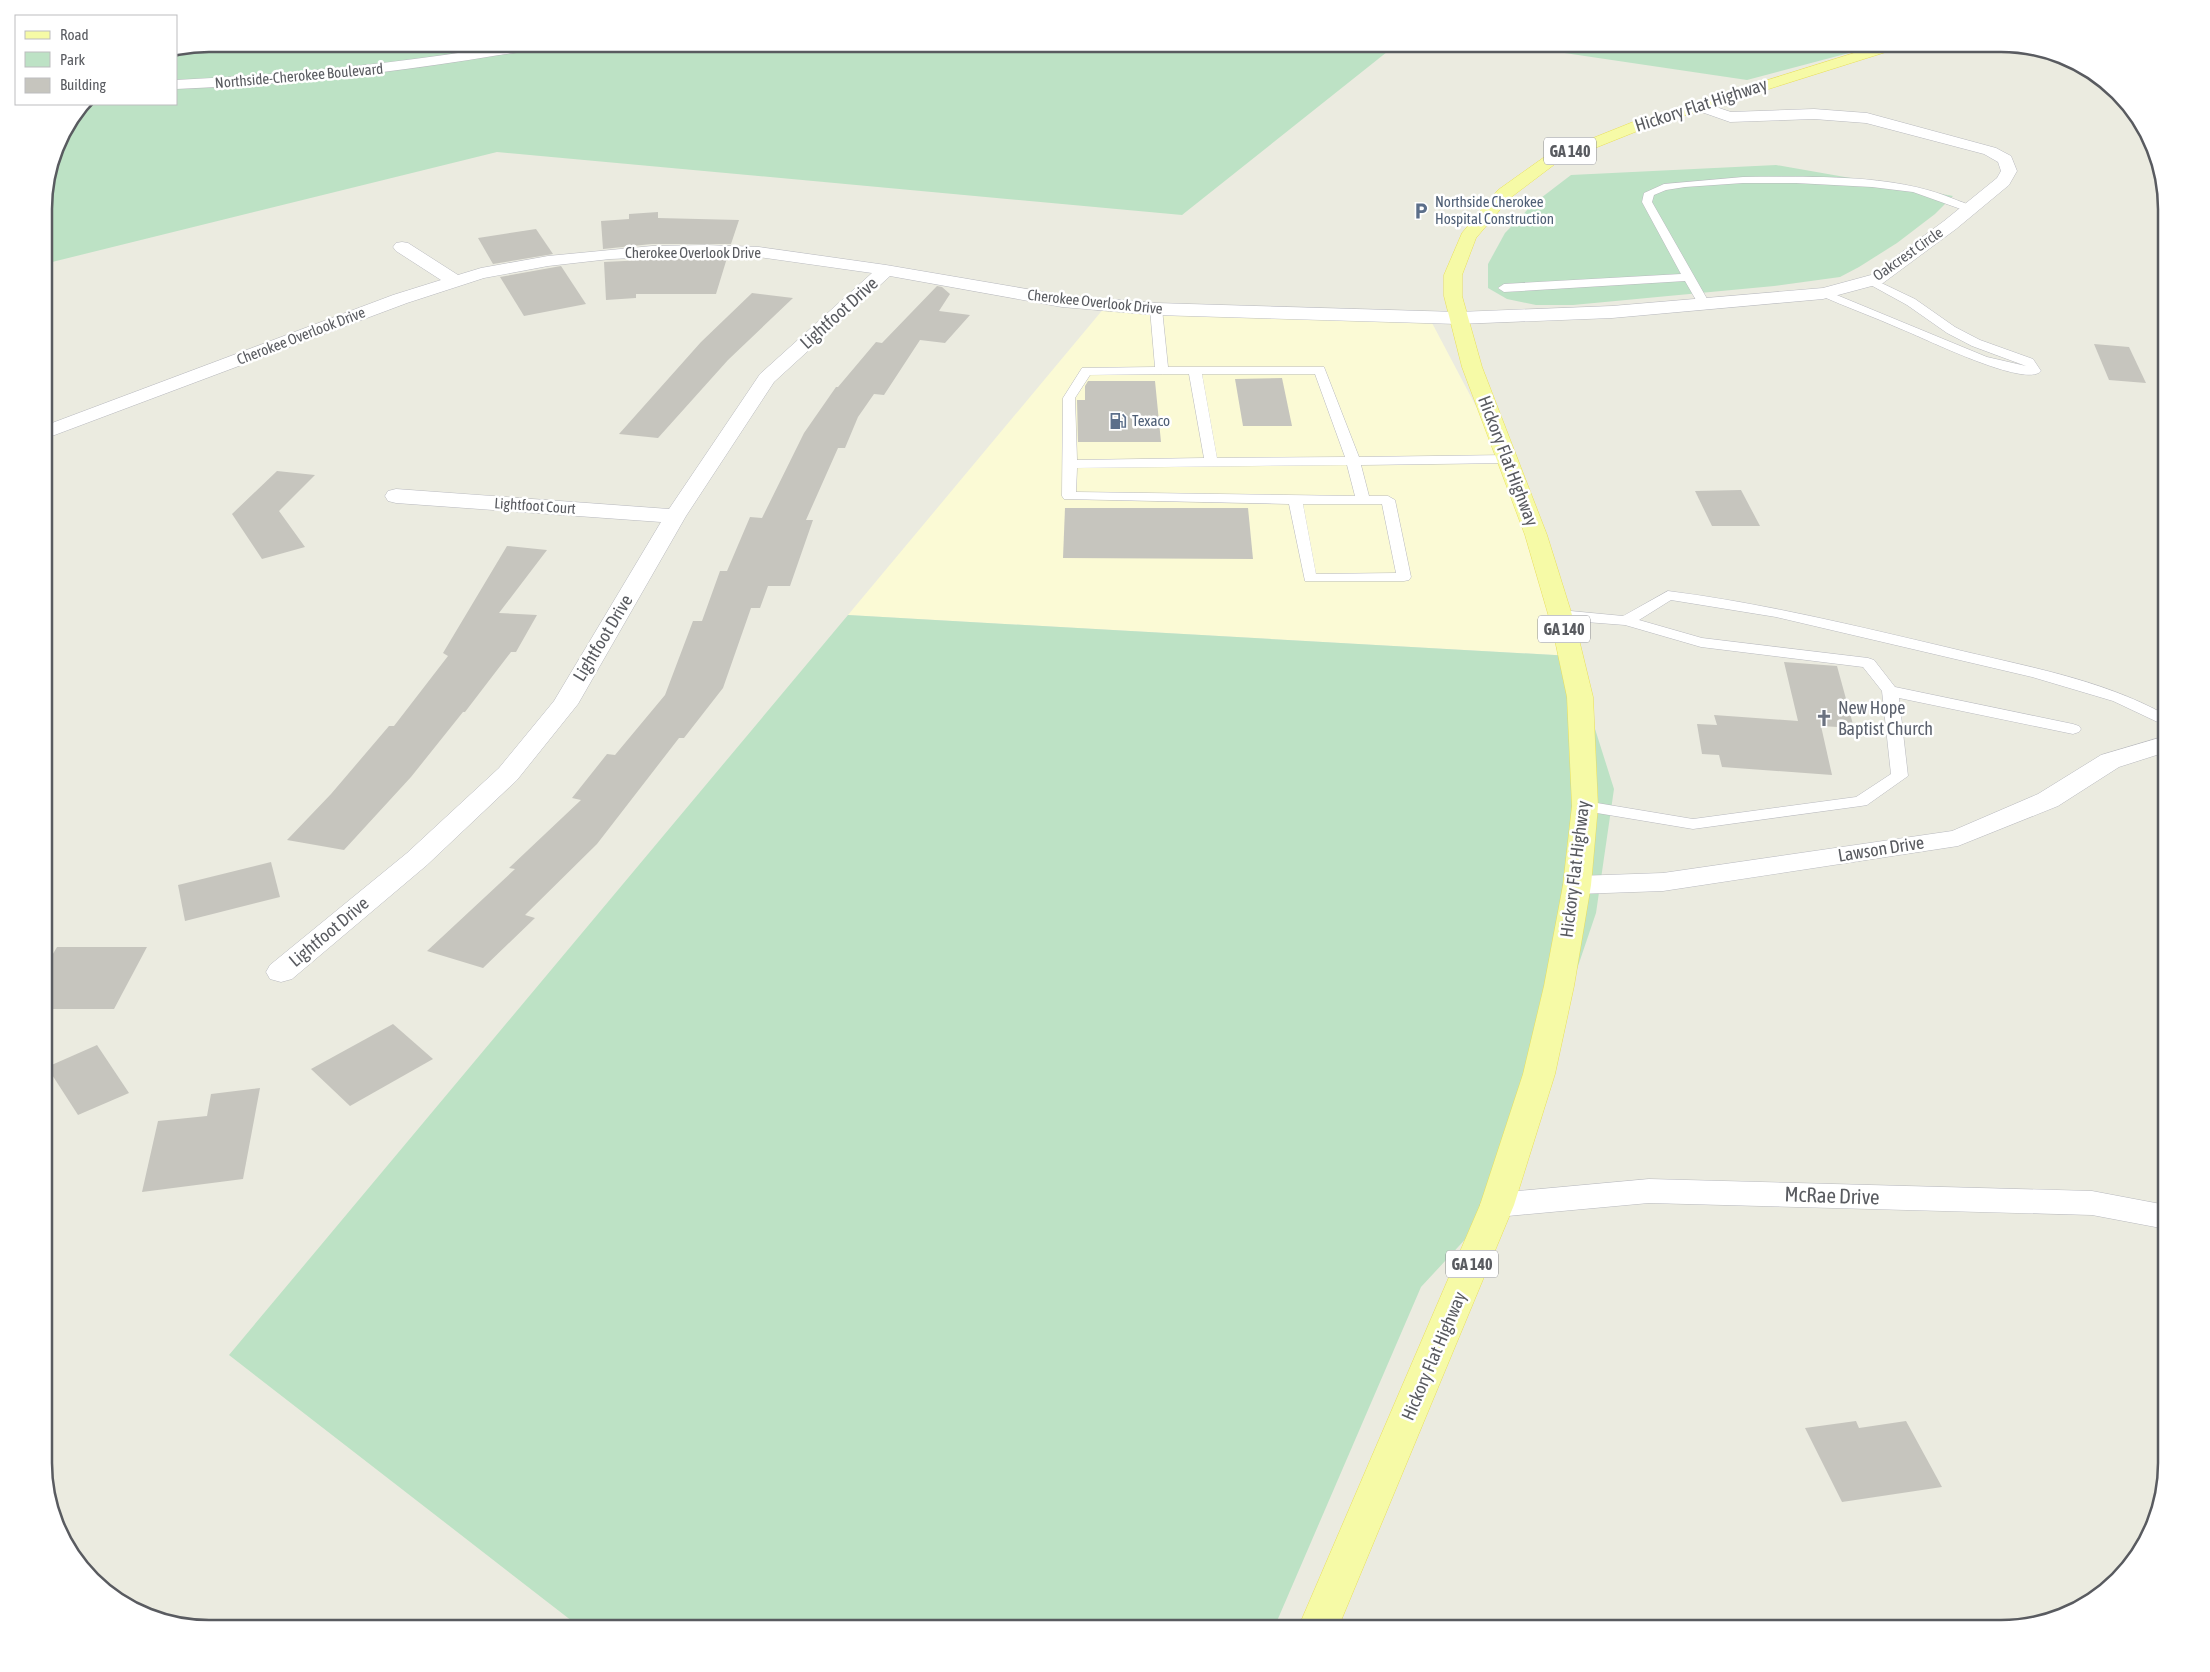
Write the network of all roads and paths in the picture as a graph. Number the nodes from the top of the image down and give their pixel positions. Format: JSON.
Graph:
{"nodes":[{"id":1,"x":395,"y":53,"type":"edge"},
{"id":2,"x":481,"y":53,"type":"edge"},
{"id":3,"x":1868,"y":53,"type":"edge"},
{"id":4,"x":178,"y":73,"type":"edge"},
{"id":5,"x":178,"y":85,"type":"edge"},
{"id":6,"x":1698,"y":106,"type":"junction"},
{"id":7,"x":1969,"y":209,"type":"junction"},
{"id":8,"x":402,"y":247,"type":"dead end"},
{"id":9,"x":886,"y":270,"type":"junction"},
{"id":10,"x":1689,"y":277,"type":"junction"},
{"id":11,"x":1872,"y":280,"type":"junction"},
{"id":12,"x":455,"y":281,"type":"junction"},
{"id":13,"x":1504,"y":288,"type":"dead end"},
{"id":14,"x":1823,"y":293,"type":"junction"},
{"id":15,"x":1704,"y":304,"type":"junction"},
{"id":16,"x":1156,"y":309,"type":"junction"},
{"id":17,"x":1458,"y":318,"type":"junction"},
{"id":18,"x":1162,"y":371,"type":"junction"},
{"id":19,"x":1195,"y":371,"type":"junction"},
{"id":20,"x":53,"y":430,"type":"edge"},
{"id":21,"x":1508,"y":459,"type":"junction"},
{"id":22,"x":1353,"y":460,"type":"junction"},
{"id":23,"x":1211,"y":462,"type":"junction"},
{"id":24,"x":1070,"y":464,"type":"junction"},
{"id":25,"x":396,"y":496,"type":"dead end"},
{"id":26,"x":1295,"y":500,"type":"junction"},
{"id":27,"x":1363,"y":500,"type":"junction"},
{"id":28,"x":675,"y":516,"type":"junction"},
{"id":29,"x":1560,"y":615,"type":"junction"},
{"id":30,"x":1626,"y":622,"type":"junction"},
{"id":31,"x":1890,"y":690,"type":"junction"},
{"id":32,"x":2158,"y":716,"type":"edge"},
{"id":33,"x":2073,"y":729,"type":"dead end"},
{"id":34,"x":2158,"y":746,"type":"edge"},
{"id":35,"x":1585,"y":806,"type":"junction"},
{"id":36,"x":1577,"y":885,"type":"junction"},
{"id":37,"x":280,"y":972,"type":"dead end"},
{"id":38,"x":1497,"y":1205,"type":"junction"},
{"id":39,"x":2158,"y":1215,"type":"edge"},
{"id":40,"x":1321,"y":1620,"type":"edge"}],
"edges":[{"from":1,"to":4,"type":"street","name":"Northside-Cherokee Boulevard"},
{"from":2,"to":5,"type":"street","name":"Northside-Cherokee Boulevard"},
{"from":3,"to":6,"type":"main road","name":"Hickory Flat Highway","number":"GA 140"},
{"from":6,"to":7,"type":"street","name":"Oakcrest Circle"},
{"from":6,"to":17,"type":"main road","name":"Hickory Flat Highway","number":"GA 140"},
{"from":7,"to":10,"type":"lane"},
{"from":7,"to":11,"type":"street","name":"Oakcrest Circle"},
{"from":8,"to":12,"type":"street"},
{"from":9,"to":12,"type":"street","name":"Cherokee Overlook Drive"},
{"from":9,"to":16,"type":"street","name":"Cherokee Overlook Drive"},
{"from":9,"to":28,"type":"street","name":"Lightfoot Drive"},
{"from":10,"to":13,"type":"lane"},
{"from":10,"to":15,"type":"lane"},
{"from":11,"to":14,"type":"street","name":"Oakcrest Circle"},
{"from":11,"to":14,"type":"lane"},
{"from":12,"to":20,"type":"street","name":"Cherokee Overlook Drive"},
{"from":14,"to":15,"type":"street","name":"Oakcrest Circle"},
{"from":15,"to":17,"type":"street","name":"Oakcrest Circle"},
{"from":16,"to":17,"type":"street","name":"Cherokee Overlook Drive"},
{"from":16,"to":18,"type":"lane"},
{"from":17,"to":21,"type":"main road","name":"Hickory Flat Highway","number":"GA 140"},
{"from":18,"to":19,"type":"lane"},
{"from":18,"to":24,"type":"lane"},
{"from":19,"to":22,"type":"lane"},
{"from":19,"to":23,"type":"lane"},
{"from":21,"to":22,"type":"lane"},
{"from":21,"to":29,"type":"main road","name":"Hickory Flat Highway","number":"GA 140"},
{"from":22,"to":23,"type":"lane"},
{"from":22,"to":27,"type":"lane"},
{"from":23,"to":24,"type":"lane"},
{"from":24,"to":26,"type":"lane"},
{"from":25,"to":28,"type":"street","name":"Lightfoot Court"},
{"from":26,"to":27,"type":"lane"},
{"from":26,"to":27,"type":"lane"},
{"from":28,"to":37,"type":"street","name":"Lightfoot Drive"},
{"from":29,"to":30,"type":"lane"},
{"from":29,"to":35,"type":"main road","name":"Hickory Flat Highway","number":"GA 140"},
{"from":30,"to":31,"type":"lane"},
{"from":30,"to":32,"type":"lane"},
{"from":31,"to":33,"type":"lane"},
{"from":31,"to":35,"type":"lane"},
{"from":34,"to":36,"type":"street","name":"Lawson Drive"},
{"from":35,"to":36,"type":"main road","name":"Hickory Flat Highway","number":"GA 140"},
{"from":36,"to":38,"type":"main road","name":"Hickory Flat Highway","number":"GA 140"},
{"from":38,"to":39,"type":"street","name":"McRae Drive"},
{"from":38,"to":40,"type":"main road","name":"Hickory Flat Highway","number":"GA 140"}]}
